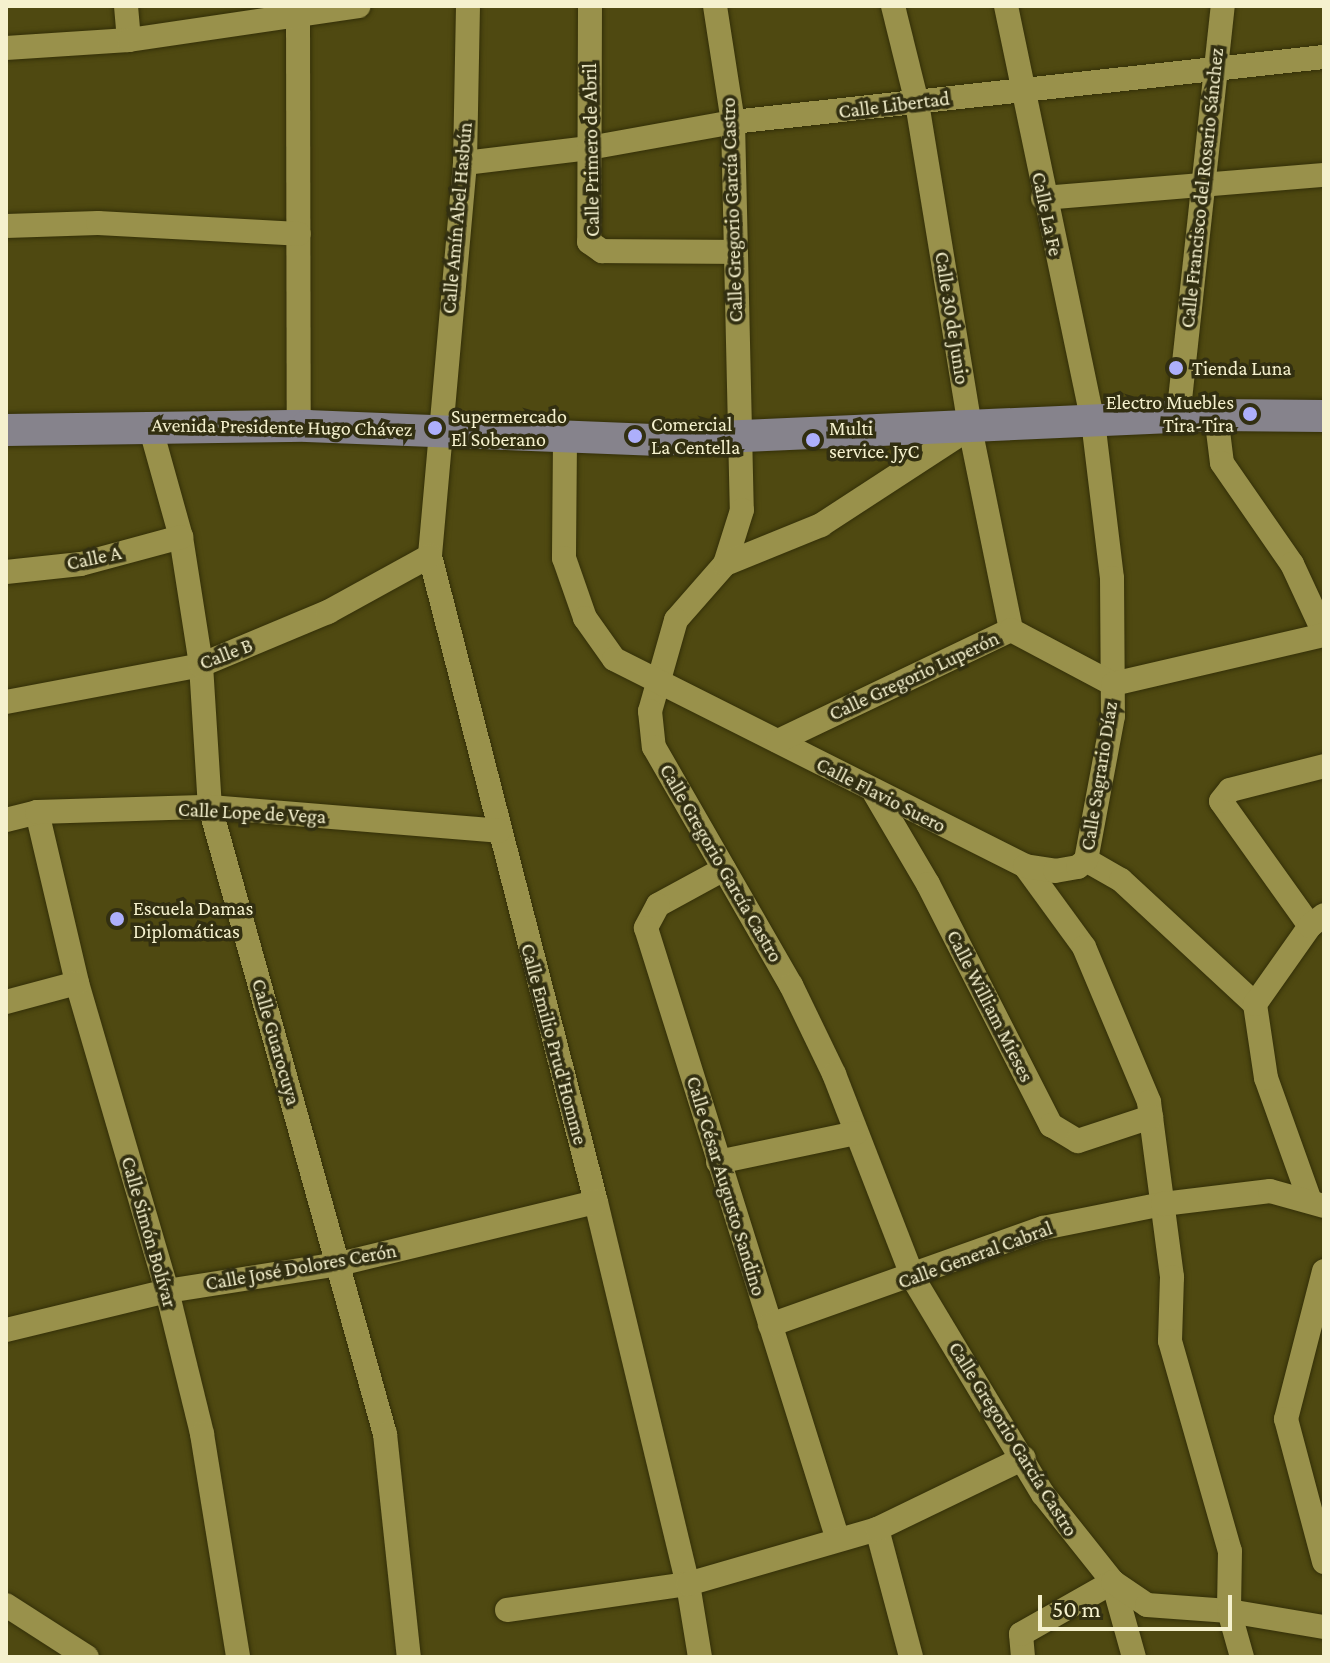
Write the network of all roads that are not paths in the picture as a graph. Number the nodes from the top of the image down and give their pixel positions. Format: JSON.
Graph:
{"nodes":[{"id":1,"x":126,"y":6,"type":"edge"},
{"id":2,"x":359,"y":6,"type":"edge"},
{"id":3,"x":468,"y":6,"type":"edge"},
{"id":4,"x":590,"y":6,"type":"edge"},
{"id":5,"x":715,"y":6,"type":"edge"},
{"id":6,"x":893,"y":6,"type":"edge"},
{"id":7,"x":1006,"y":6,"type":"edge"},
{"id":8,"x":1223,"y":6,"type":"edge"},
{"id":9,"x":298,"y":18,"type":"junction"},
{"id":10,"x":129,"y":40,"type":"junction"},
{"id":11,"x":6,"y":48,"type":"edge"},
{"id":12,"x":1324,"y":57,"type":"edge"},
{"id":13,"x":1216,"y":68,"type":"junction"},
{"id":14,"x":1022,"y":88,"type":"junction"},
{"id":15,"x":917,"y":103,"type":"junction"},
{"id":16,"x":733,"y":122,"type":"junction"},
{"id":17,"x":589,"y":148,"type":"junction"},
{"id":18,"x":465,"y":163,"type":"junction"},
{"id":19,"x":1324,"y":175,"type":"edge"},
{"id":20,"x":1201,"y":186,"type":"junction"},
{"id":21,"x":1043,"y":198,"type":"junction"},
{"id":22,"x":6,"y":226,"type":"edge"},
{"id":23,"x":299,"y":234,"type":"junction"},
{"id":24,"x":735,"y":252,"type":"junction"},
{"id":25,"x":1216,"y":415,"type":"junction"},
{"id":26,"x":1324,"y":416,"type":"edge"},
{"id":27,"x":1178,"y":418,"type":"junction"},
{"id":28,"x":1093,"y":421,"type":"junction"},
{"id":29,"x":150,"y":426,"type":"junction"},
{"id":30,"x":299,"y":426,"type":"junction"},
{"id":31,"x":970,"y":428,"type":"junction"},
{"id":32,"x":438,"y":429,"type":"junction"},
{"id":33,"x":6,"y":430,"type":"edge"},
{"id":34,"x":738,"y":437,"type":"junction"},
{"id":35,"x":565,"y":440,"type":"junction"},
{"id":36,"x":181,"y":537,"type":"junction"},
{"id":37,"x":430,"y":556,"type":"junction"},
{"id":38,"x":725,"y":564,"type":"junction"},
{"id":39,"x":6,"y":572,"type":"edge"},
{"id":40,"x":1011,"y":630,"type":"junction"},
{"id":41,"x":1324,"y":634,"type":"edge"},
{"id":42,"x":201,"y":665,"type":"junction"},
{"id":43,"x":659,"y":680,"type":"junction"},
{"id":44,"x":1113,"y":684,"type":"junction"},
{"id":45,"x":6,"y":702,"type":"edge"},
{"id":46,"x":778,"y":741,"type":"junction"},
{"id":47,"x":1324,"y":766,"type":"edge"},
{"id":48,"x":875,"y":794,"type":"junction"},
{"id":49,"x":210,"y":807,"type":"junction"},
{"id":50,"x":37,"y":812,"type":"junction"},
{"id":51,"x":6,"y":820,"type":"edge"},
{"id":52,"x":499,"y":831,"type":"junction"},
{"id":53,"x":1086,"y":860,"type":"junction"},
{"id":54,"x":1025,"y":866,"type":"junction"},
{"id":55,"x":724,"y":869,"type":"junction"},
{"id":56,"x":1317,"y":921,"type":"edge"},
{"id":57,"x":77,"y":983,"type":"junction"},
{"id":58,"x":6,"y":1002,"type":"edge"},
{"id":59,"x":1255,"y":1004,"type":"junction"},
{"id":60,"x":1151,"y":1117,"type":"junction"},
{"id":61,"x":856,"y":1133,"type":"junction"},
{"id":62,"x":718,"y":1162,"type":"junction"},
{"id":63,"x":596,"y":1202,"type":"junction"},
{"id":64,"x":1316,"y":1202,"type":"edge"},
{"id":65,"x":1163,"y":1204,"type":"junction"},
{"id":66,"x":339,"y":1264,"type":"junction"},
{"id":67,"x":1324,"y":1271,"type":"edge"},
{"id":68,"x":913,"y":1278,"type":"junction"},
{"id":69,"x":167,"y":1291,"type":"junction"},
{"id":70,"x":770,"y":1325,"type":"junction"},
{"id":71,"x":6,"y":1330,"type":"edge"},
{"id":72,"x":1024,"y":1458,"type":"junction"},
{"id":73,"x":877,"y":1529,"type":"junction"},
{"id":74,"x":838,"y":1540,"type":"junction"},
{"id":75,"x":1324,"y":1562,"type":"edge"},
{"id":76,"x":1113,"y":1582,"type":"junction"},
{"id":77,"x":688,"y":1584,"type":"junction"},
{"id":78,"x":6,"y":1605,"type":"edge"},
{"id":79,"x":507,"y":1610,"type":"dead end"},
{"id":80,"x":1229,"y":1611,"type":"junction"},
{"id":81,"x":1324,"y":1627,"type":"edge"},
{"id":82,"x":87,"y":1657,"type":"edge"},
{"id":83,"x":238,"y":1657,"type":"edge"},
{"id":84,"x":409,"y":1657,"type":"edge"},
{"id":85,"x":700,"y":1657,"type":"edge"},
{"id":86,"x":911,"y":1657,"type":"edge"},
{"id":87,"x":1023,"y":1657,"type":"edge"},
{"id":88,"x":1134,"y":1657,"type":"edge"},
{"id":89,"x":1242,"y":1657,"type":"edge"}],
"edges":[{"from":1,"to":10,"type":"street"},
{"from":2,"to":9,"type":"street"},
{"from":3,"to":18,"type":"street","name":"Calle Amín Abel Hasbún"},
{"from":4,"to":17,"type":"street","name":"Calle Primero de Abril"},
{"from":5,"to":16,"type":"street","name":"Calle Gregorio García Castro"},
{"from":6,"to":15,"type":"street","name":"Calle 30 de Junio"},
{"from":7,"to":14,"type":"street","name":"Calle La Fe"},
{"from":8,"to":13,"type":"street","name":"Calle Francisco del Rosario Sánchez"},
{"from":9,"to":10,"type":"street"},
{"from":9,"to":23,"type":"street"},
{"from":10,"to":11,"type":"street"},
{"from":12,"to":13,"type":"street","name":"Calle Libertad"},
{"from":13,"to":14,"type":"street","name":"Calle Libertad"},
{"from":13,"to":20,"type":"street","name":"Calle Francisco del Rosario Sánchez"},
{"from":14,"to":15,"type":"street","name":"Calle Libertad"},
{"from":14,"to":21,"type":"street","name":"Calle La Fe"},
{"from":15,"to":16,"type":"street","name":"Calle Libertad"},
{"from":15,"to":31,"type":"street","name":"Calle 30 de Junio"},
{"from":16,"to":17,"type":"street","name":"Calle Libertad"},
{"from":16,"to":24,"type":"street","name":"Calle Gregorio García Castro"},
{"from":17,"to":18,"type":"street","name":"Calle Libertad"},
{"from":17,"to":24,"type":"street","name":"Calle Primero de Abril"},
{"from":18,"to":32,"type":"street","name":"Calle Amín Abel Hasbún"},
{"from":19,"to":20,"type":"street"},
{"from":20,"to":21,"type":"street"},
{"from":20,"to":27,"type":"street","name":"Calle Francisco del Rosario Sánchez"},
{"from":21,"to":28,"type":"street","name":"Calle La Fe"},
{"from":22,"to":23,"type":"street"},
{"from":23,"to":30,"type":"street"},
{"from":24,"to":34,"type":"street","name":"Calle Gregorio García Castro"},
{"from":25,"to":26,"type":"main road","name":"Avenida Presidente Hugo Chávez"},
{"from":25,"to":27,"type":"main road","name":"Avenida Presidente Hugo Chávez"},
{"from":25,"to":41,"type":"street"},
{"from":27,"to":28,"type":"main road","name":"Avenida Presidente Hugo Chávez"},
{"from":28,"to":31,"type":"main road","name":"Avenida Presidente Hugo Chávez"},
{"from":28,"to":44,"type":"street","name":"Calle Sagrario Díaz"},
{"from":29,"to":30,"type":"main road","name":"Avenida Presidente Hugo Chávez"},
{"from":29,"to":33,"type":"main road","name":"Avenida Presidente Hugo Chávez"},
{"from":29,"to":36,"type":"street","name":"Calle Guarocuya"},
{"from":30,"to":32,"type":"main road","name":"Avenida Presidente Hugo Chávez"},
{"from":31,"to":34,"type":"main road","name":"Avenida Presidente Hugo Chávez"},
{"from":31,"to":38,"type":"street"},
{"from":31,"to":40,"type":"street","name":"Calle 30 de Junio"},
{"from":32,"to":35,"type":"main road","name":"Avenida Presidente Hugo Chávez"},
{"from":32,"to":37,"type":"street","name":"Calle Emilio Prud'Homme"},
{"from":34,"to":35,"type":"main road","name":"Avenida Presidente Hugo Chávez"},
{"from":34,"to":38,"type":"street","name":"Calle Gregorio García Castro"},
{"from":35,"to":43,"type":"street","name":"Calle Flavio Suero"},
{"from":36,"to":39,"type":"street","name":"Calle A"},
{"from":36,"to":42,"type":"street","name":"Calle Guarocuya"},
{"from":37,"to":42,"type":"street","name":"Calle B"},
{"from":37,"to":52,"type":"street","name":"Calle Emilio Prud'Homme"},
{"from":38,"to":43,"type":"street","name":"Calle Gregorio García Castro"},
{"from":40,"to":44,"type":"street","name":"Calle Gregorio Luperón"},
{"from":40,"to":46,"type":"street","name":"Calle Gregorio Luperón"},
{"from":41,"to":44,"type":"street"},
{"from":42,"to":45,"type":"street","name":"Calle B"},
{"from":42,"to":49,"type":"street","name":"Calle Guarocuya"},
{"from":43,"to":46,"type":"street","name":"Calle Flavio Suero"},
{"from":43,"to":55,"type":"street","name":"Calle Gregorio García Castro"},
{"from":44,"to":53,"type":"street","name":"Calle Sagrario Díaz"},
{"from":46,"to":48,"type":"street","name":"Calle Flavio Suero"},
{"from":47,"to":56,"type":"street"},
{"from":48,"to":54,"type":"street","name":"Calle Flavio Suero"},
{"from":48,"to":60,"type":"street","name":"Calle William Mieses"},
{"from":49,"to":50,"type":"street","name":"Calle Lope de Vega"},
{"from":49,"to":52,"type":"street","name":"Calle Lope de Vega"},
{"from":49,"to":66,"type":"street","name":"Calle Guarocuya"},
{"from":50,"to":51,"type":"street","name":"Calle Lope de Vega"},
{"from":50,"to":57,"type":"street","name":"Calle Simón Bolívar"},
{"from":52,"to":63,"type":"street","name":"Calle Emilio Prud'Homme"},
{"from":53,"to":54,"type":"street"},
{"from":53,"to":59,"type":"street","name":"Calle Sagrario Díaz"},
{"from":54,"to":60,"type":"street","name":"Calle Flavio Suero"},
{"from":55,"to":61,"type":"street","name":"Calle Gregorio García Castro"},
{"from":55,"to":62,"type":"street","name":"Calle César Augusto Sandino"},
{"from":56,"to":59,"type":"street"},
{"from":57,"to":58,"type":"street"},
{"from":57,"to":69,"type":"street","name":"Calle Simón Bolívar"},
{"from":59,"to":64,"type":"street"},
{"from":60,"to":65,"type":"street","name":"Calle Flavio Suero"},
{"from":61,"to":62,"type":"street"},
{"from":61,"to":68,"type":"street","name":"Calle Gregorio García Castro"},
{"from":62,"to":70,"type":"street","name":"Calle César Augusto Sandino"},
{"from":63,"to":66,"type":"street","name":"Calle José Dolores Cerón"},
{"from":63,"to":77,"type":"street","name":"Calle Emilio Prud'Homme"},
{"from":64,"to":65,"type":"street","name":"Calle General Cabral"},
{"from":65,"to":68,"type":"street","name":"Calle General Cabral"},
{"from":65,"to":80,"type":"street","name":"Calle Flavio Suero"},
{"from":66,"to":69,"type":"street","name":"Calle José Dolores Cerón"},
{"from":66,"to":84,"type":"street","name":"Calle Guarocuya"},
{"from":67,"to":75,"type":"street"},
{"from":68,"to":70,"type":"street","name":"Calle General Cabral"},
{"from":68,"to":72,"type":"street","name":"Calle Gregorio García Castro"},
{"from":69,"to":71,"type":"street","name":"Calle José Dolores Cerón"},
{"from":69,"to":83,"type":"street","name":"Calle Simón Bolívar"},
{"from":70,"to":74,"type":"street","name":"Calle César Augusto Sandino"},
{"from":72,"to":73,"type":"street"},
{"from":72,"to":76,"type":"street","name":"Calle Gregorio García Castro"},
{"from":73,"to":74,"type":"street"},
{"from":73,"to":86,"type":"street"},
{"from":74,"to":77,"type":"street"},
{"from":76,"to":80,"type":"street"},
{"from":76,"to":87,"type":"street"},
{"from":76,"to":88,"type":"street","name":"Calle Gregorio García Castro"},
{"from":77,"to":79,"type":"street"},
{"from":77,"to":85,"type":"street","name":"Calle Emilio Prud'Homme"},
{"from":78,"to":82,"type":"street"},
{"from":80,"to":81,"type":"street"},
{"from":80,"to":89,"type":"street","name":"Calle Flavio Suero"}]}
